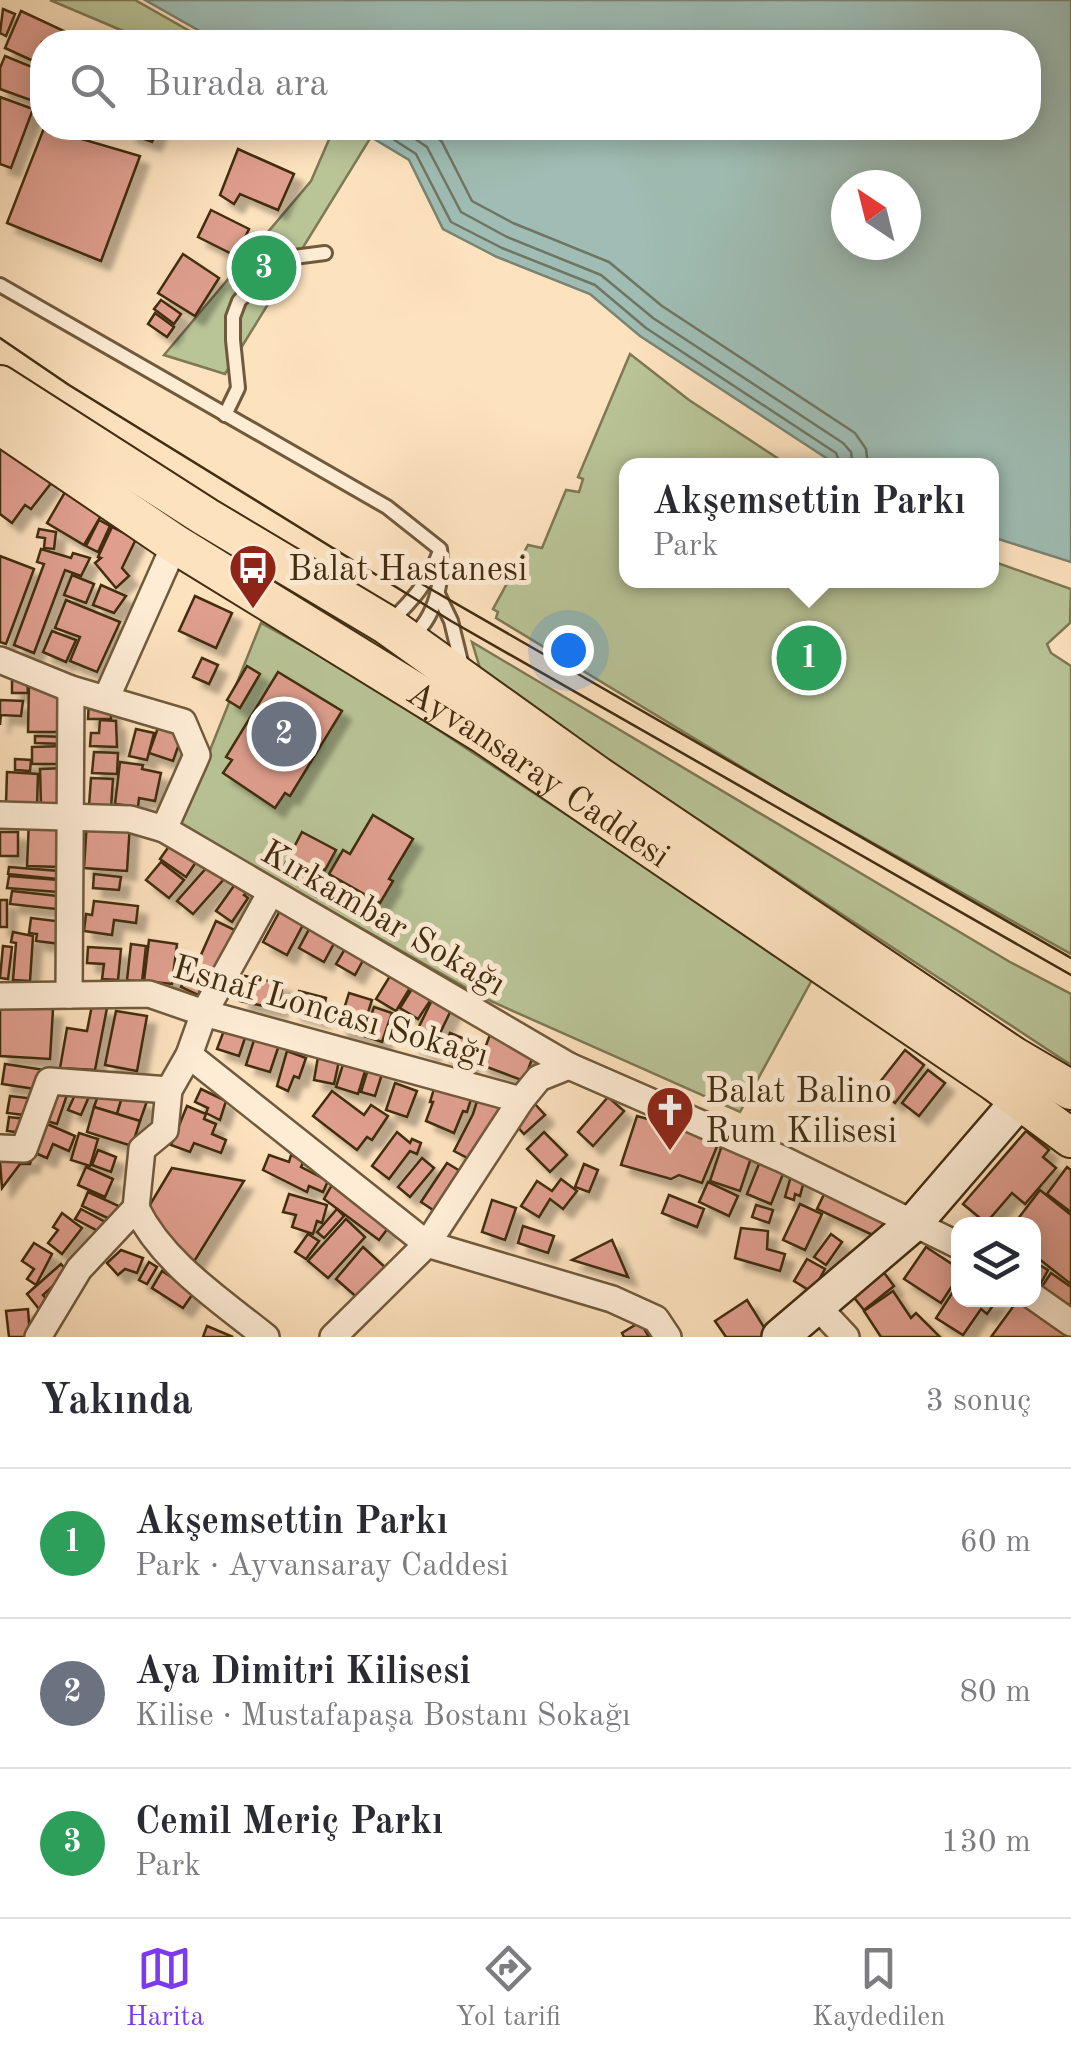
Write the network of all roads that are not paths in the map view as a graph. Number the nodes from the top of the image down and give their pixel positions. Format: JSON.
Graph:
{"nodes":[{"id":1,"x":325,"y":253,"type":"dead end"},
{"id":2,"x":0,"y":285,"type":"edge"},
{"id":3,"x":0,"y":385,"type":"edge"},
{"id":4,"x":225,"y":415,"type":"junction"},
{"id":5,"x":0,"y":425,"type":"edge"},
{"id":6,"x":175,"y":544,"type":"junction"},
{"id":7,"x":440,"y":549,"type":"junction"},
{"id":8,"x":438,"y":594,"type":"junction"},
{"id":9,"x":398,"y":632,"type":"junction"},
{"id":10,"x":327,"y":638,"type":"junction"},
{"id":11,"x":0,"y":660,"type":"edge"},
{"id":12,"x":465,"y":678,"type":"junction"},
{"id":13,"x":72,"y":689,"type":"junction"},
{"id":14,"x":106,"y":700,"type":"junction"},
{"id":15,"x":0,"y":815,"type":"edge"},
{"id":16,"x":72,"y":816,"type":"junction"},
{"id":17,"x":164,"y":829,"type":"junction"},
{"id":18,"x":271,"y":892,"type":"junction"},
{"id":19,"x":68,"y":995,"type":"junction"},
{"id":20,"x":0,"y":996,"type":"edge"},
{"id":21,"x":204,"y":1013,"type":"junction"},
{"id":22,"x":189,"y":1055,"type":"junction"},
{"id":23,"x":568,"y":1066,"type":"junction"},
{"id":24,"x":1044,"y":1088,"type":"edge"},
{"id":25,"x":169,"y":1090,"type":"junction"},
{"id":26,"x":522,"y":1100,"type":"junction"},
{"id":27,"x":1071,"y":1138,"type":"edge"},
{"id":28,"x":0,"y":1148,"type":"edge"},
{"id":29,"x":136,"y":1208,"type":"junction"},
{"id":30,"x":914,"y":1223,"type":"junction"},
{"id":31,"x":951,"y":1242,"type":"edge"},
{"id":32,"x":428,"y":1244,"type":"junction"},
{"id":33,"x":1041,"y":1302,"type":"edge"},
{"id":34,"x":817,"y":1306,"type":"junction"},
{"id":35,"x":1071,"y":1323,"type":"edge"},
{"id":36,"x":38,"y":1337,"type":"edge"},
{"id":37,"x":266,"y":1337,"type":"edge"},
{"id":38,"x":333,"y":1337,"type":"edge"},
{"id":39,"x":668,"y":1337,"type":"edge"},
{"id":40,"x":780,"y":1337,"type":"edge"},
{"id":41,"x":846,"y":1337,"type":"edge"}],
"edges":[{"from":1,"to":4,"type":"lane"},
{"from":2,"to":4,"type":"lane"},
{"from":3,"to":9,"type":"main road","name":"Ayvansaray Caddesi"},
{"from":4,"to":7,"type":"lane"},
{"from":5,"to":6,"type":"main road","name":"Ayvansaray Caddesi"},
{"from":6,"to":10,"type":"main road","name":"Ayvansaray Caddesi"},
{"from":6,"to":14,"type":"street"},
{"from":7,"to":8,"type":"lane"},
{"from":7,"to":9,"type":"lane"},
{"from":8,"to":9,"type":"lane"},
{"from":8,"to":12,"type":"lane"},
{"from":9,"to":10,"type":"main road"},
{"from":9,"to":12,"type":"main road","name":"Ayvansaray Caddesi"},
{"from":10,"to":24,"type":"main road","name":"Ayvansaray Caddesi"},
{"from":11,"to":13,"type":"street"},
{"from":12,"to":24,"type":"main road","name":"Ayvansaray Caddesi"},
{"from":13,"to":14,"type":"street"},
{"from":13,"to":16,"type":"street"},
{"from":14,"to":17,"type":"street"},
{"from":15,"to":16,"type":"street","name":"Kırkambar Sokağı"},
{"from":16,"to":17,"type":"street","name":"Kırkambar Sokağı"},
{"from":16,"to":19,"type":"street"},
{"from":17,"to":18,"type":"street","name":"Kırkambar Sokağı"},
{"from":18,"to":21,"type":"street"},
{"from":18,"to":23,"type":"street","name":"Kırkambar Sokağı"},
{"from":19,"to":20,"type":"street","name":"Esnaf Loncası Sokağı"},
{"from":19,"to":21,"type":"street","name":"Esnaf Loncası Sokağı"},
{"from":21,"to":22,"type":"street"},
{"from":21,"to":26,"type":"street","name":"Esnaf Loncası Sokağı"},
{"from":22,"to":25,"type":"street"},
{"from":22,"to":32,"type":"street"},
{"from":23,"to":26,"type":"street"},
{"from":23,"to":30,"type":"street","name":"Kırkambar Sokağı"},
{"from":24,"to":27,"type":"main road","name":"Ayvansaray Caddesi"},
{"from":24,"to":30,"type":"street"},
{"from":25,"to":28,"type":"street"},
{"from":25,"to":29,"type":"street"},
{"from":26,"to":32,"type":"street"},
{"from":29,"to":36,"type":"street"},
{"from":29,"to":37,"type":"street"},
{"from":30,"to":31,"type":"street","name":"Kırkambar Sokağı"},
{"from":30,"to":34,"type":"street"},
{"from":32,"to":38,"type":"street"},
{"from":32,"to":39,"type":"street"},
{"from":33,"to":35,"type":"street"},
{"from":34,"to":40,"type":"street"},
{"from":34,"to":41,"type":"street"}]}
